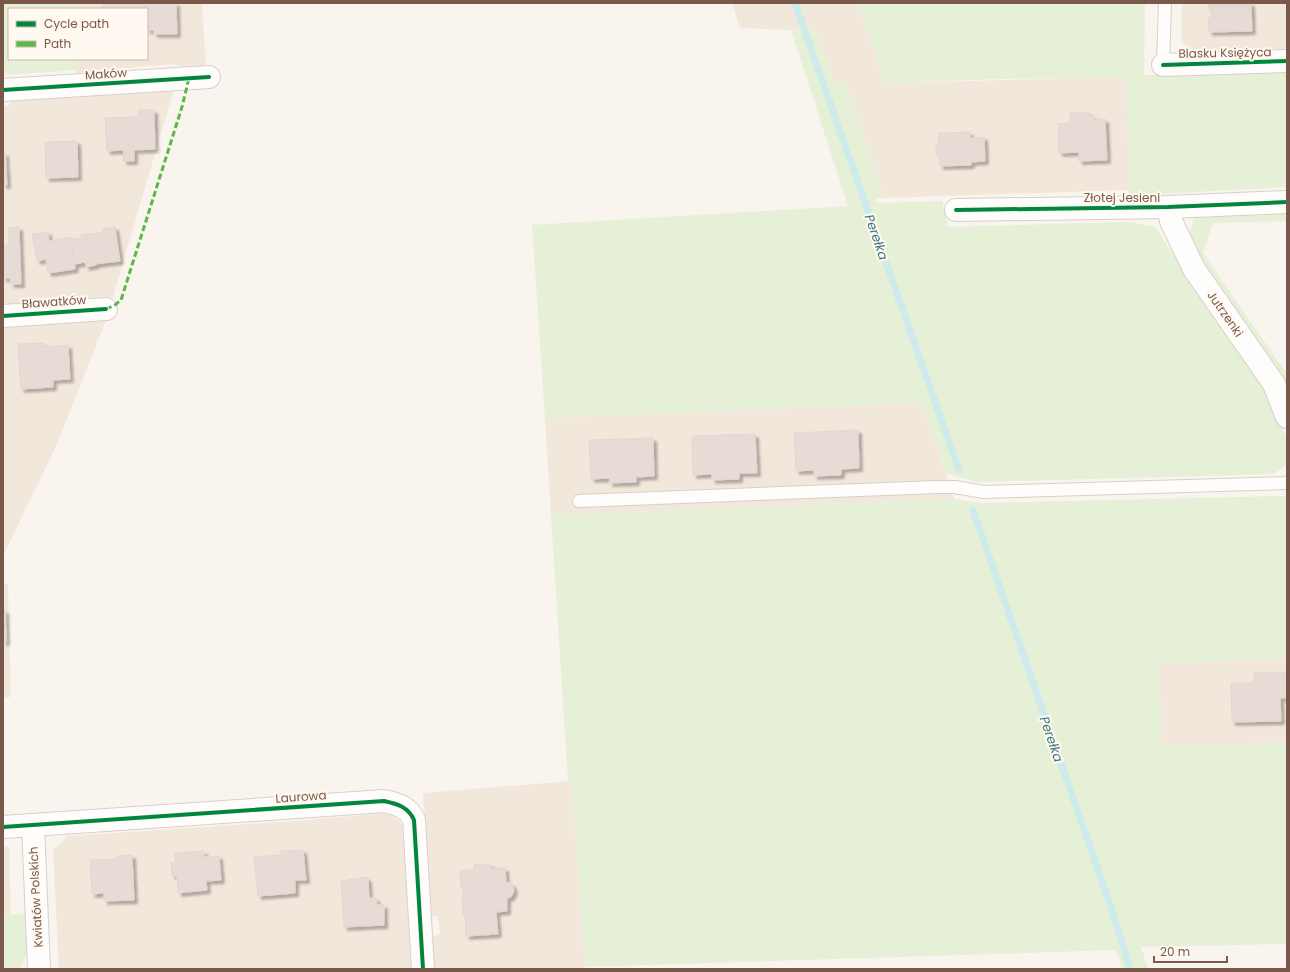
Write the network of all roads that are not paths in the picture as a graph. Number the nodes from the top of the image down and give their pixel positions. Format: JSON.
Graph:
{"nodes":[{"id":1,"x":1165,"y":3,"type":"edge"},
{"id":2,"x":1287,"y":61,"type":"edge"},
{"id":3,"x":1163,"y":64,"type":"joint"},
{"id":4,"x":209,"y":77,"type":"dead end"},
{"id":5,"x":3,"y":90,"type":"edge"},
{"id":6,"x":1287,"y":202,"type":"edge"},
{"id":7,"x":1168,"y":207,"type":"junction"},
{"id":8,"x":956,"y":210,"type":"dead end"},
{"id":9,"x":106,"y":309,"type":"dead end"},
{"id":10,"x":3,"y":316,"type":"edge"},
{"id":11,"x":1287,"y":417,"type":"edge"},
{"id":12,"x":1287,"y":483,"type":"edge"},
{"id":13,"x":579,"y":501,"type":"dead end"},
{"id":14,"x":33,"y":824,"type":"junction"},
{"id":15,"x":3,"y":827,"type":"edge"},
{"id":16,"x":39,"y":969,"type":"edge"},
{"id":17,"x":423,"y":969,"type":"edge"}],
"edges":[{"from":1,"to":3,"type":"lane"},
{"from":2,"to":3,"type":"street","name":"Blasku Księżyca"},
{"from":4,"to":5,"type":"street","name":"Maków"},
{"from":6,"to":7,"type":"street","name":"Złotej Jesieni"},
{"from":7,"to":8,"type":"street","name":"Złotej Jesieni"},
{"from":7,"to":11,"type":"street","name":"Jutrzenki"},
{"from":9,"to":10,"type":"street","name":"Bławatków"},
{"from":12,"to":13,"type":"lane"},
{"from":14,"to":15,"type":"street","name":"Laurowa"},
{"from":14,"to":16,"type":"street","name":"Kwiatów Polskich"},
{"from":14,"to":17,"type":"street","name":"Laurowa"}]}
